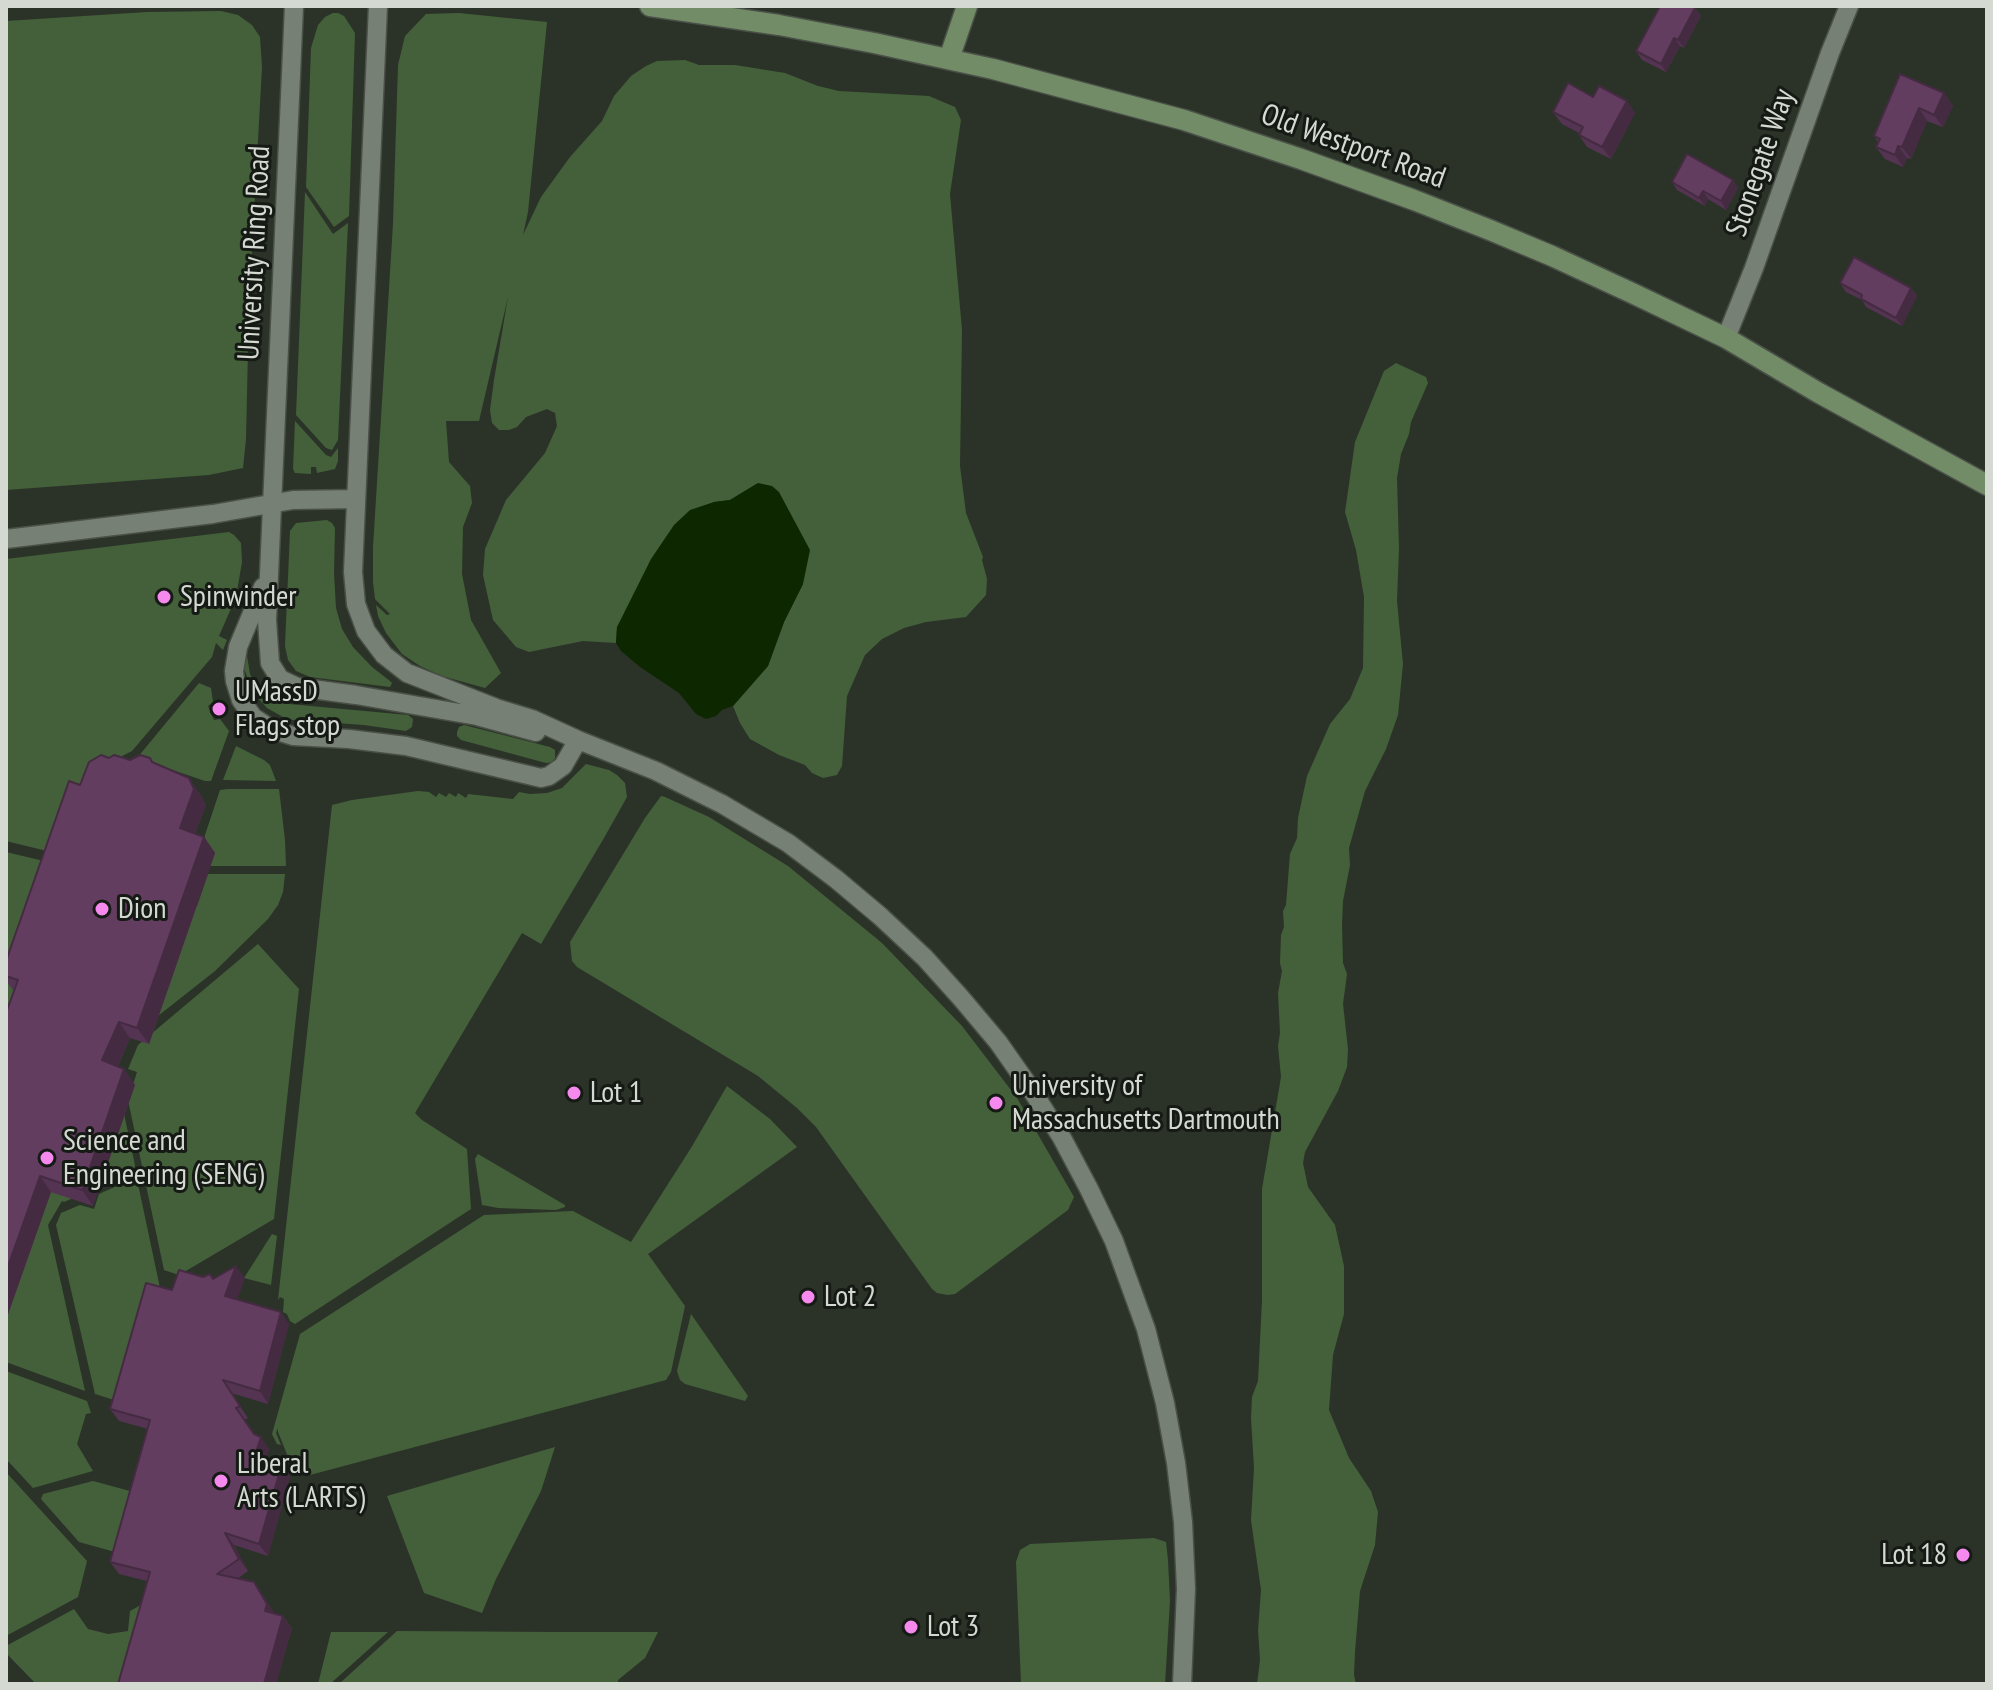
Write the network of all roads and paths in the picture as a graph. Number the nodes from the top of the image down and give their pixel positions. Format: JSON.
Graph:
{"nodes":[{"id":1,"x":294,"y":6,"type":"edge"},
{"id":2,"x":378,"y":6,"type":"edge"},
{"id":3,"x":650,"y":6,"type":"edge"},
{"id":4,"x":967,"y":6,"type":"edge"},
{"id":5,"x":1849,"y":6,"type":"edge"},
{"id":6,"x":949,"y":59,"type":"junction"},
{"id":7,"x":1726,"y":338,"type":"junction"},
{"id":8,"x":1987,"y":485,"type":"edge"},
{"id":9,"x":355,"y":499,"type":"junction"},
{"id":10,"x":273,"y":502,"type":"junction"},
{"id":11,"x":6,"y":539,"type":"edge"},
{"id":12,"x":270,"y":559,"type":"junction"},
{"id":13,"x":578,"y":740,"type":"junction"},
{"id":14,"x":1182,"y":1684,"type":"edge"}],
"edges":[{"from":1,"to":10,"type":"street","name":"University Ring Road"},
{"from":2,"to":9,"type":"street","name":"University Ring Road"},
{"from":3,"to":6,"type":"main road","name":"Old Westport Road"},
{"from":4,"to":6,"type":"main road"},
{"from":5,"to":7,"type":"street","name":"Stonegate Way"},
{"from":6,"to":7,"type":"main road","name":"Old Westport Road"},
{"from":7,"to":8,"type":"main road","name":"Old Westport Road"},
{"from":9,"to":10,"type":"street"},
{"from":9,"to":13,"type":"street","name":"University Ring Road"},
{"from":10,"to":11,"type":"street"},
{"from":10,"to":12,"type":"street","name":"University Ring Road"},
{"from":12,"to":13,"type":"street","name":"University Ring Road"},
{"from":12,"to":13,"type":"street"},
{"from":13,"to":14,"type":"street","name":"University Ring Road"}]}
